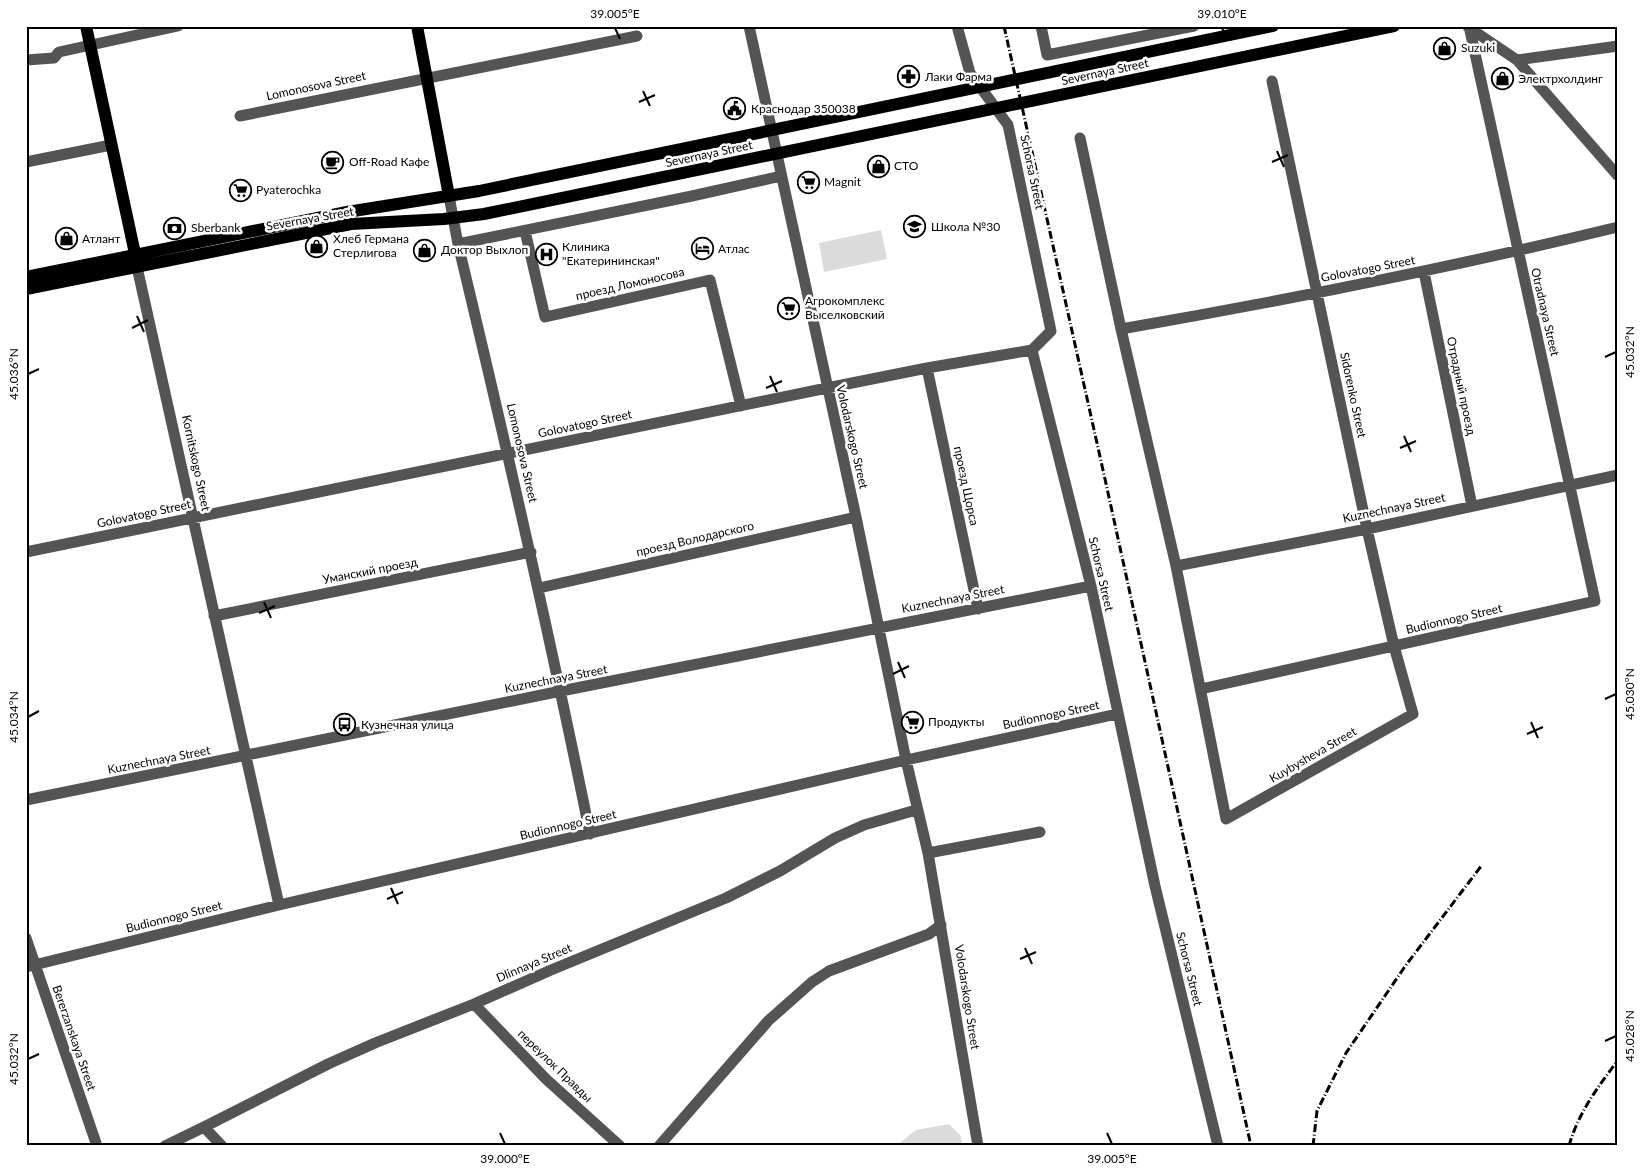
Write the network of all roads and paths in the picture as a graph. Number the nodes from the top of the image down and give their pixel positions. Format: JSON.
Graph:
{"nodes":[{"id":1,"x":86,"y":26,"type":"edge"},
{"id":2,"x":178,"y":26,"type":"edge"},
{"id":3,"x":417,"y":26,"type":"edge"},
{"id":4,"x":749,"y":26,"type":"edge"},
{"id":5,"x":957,"y":26,"type":"edge"},
{"id":6,"x":1041,"y":26,"type":"edge"},
{"id":7,"x":1194,"y":26,"type":"edge"},
{"id":8,"x":1272,"y":26,"type":"edge"},
{"id":9,"x":1394,"y":26,"type":"edge"},
{"id":10,"x":1468,"y":27,"type":"edge"},
{"id":11,"x":637,"y":36,"type":"dead end"},
{"id":12,"x":90,"y":45,"type":"junction"},
{"id":13,"x":1618,"y":46,"type":"edge"},
{"id":14,"x":26,"y":60,"type":"edge"},
{"id":15,"x":1517,"y":60,"type":"junction"},
{"id":16,"x":427,"y":78,"type":"junction"},
{"id":17,"x":1272,"y":82,"type":"dead end"},
{"id":18,"x":240,"y":116,"type":"dead end"},
{"id":19,"x":1080,"y":138,"type":"dead end"},
{"id":20,"x":111,"y":145,"type":"junction"},
{"id":21,"x":26,"y":162,"type":"edge"},
{"id":22,"x":781,"y":176,"type":"junction"},
{"id":23,"x":1618,"y":176,"type":"edge"},
{"id":24,"x":449,"y":196,"type":"junction"},
{"id":25,"x":453,"y":218,"type":"junction"},
{"id":26,"x":1618,"y":227,"type":"edge"},
{"id":27,"x":526,"y":230,"type":"junction"},
{"id":28,"x":458,"y":244,"type":"junction"},
{"id":29,"x":1517,"y":252,"type":"junction"},
{"id":30,"x":136,"y":261,"type":"junction"},
{"id":31,"x":1424,"y":272,"type":"junction"},
{"id":32,"x":26,"y":278,"type":"edge"},
{"id":33,"x":26,"y":289,"type":"edge"},
{"id":34,"x":1318,"y":292,"type":"junction"},
{"id":35,"x":1121,"y":329,"type":"junction"},
{"id":36,"x":1032,"y":350,"type":"junction"},
{"id":37,"x":927,"y":368,"type":"junction"},
{"id":38,"x":827,"y":388,"type":"junction"},
{"id":39,"x":741,"y":406,"type":"junction"},
{"id":40,"x":508,"y":454,"type":"junction"},
{"id":41,"x":1618,"y":475,"type":"edge"},
{"id":42,"x":1570,"y":486,"type":"junction"},
{"id":43,"x":1472,"y":506,"type":"junction"},
{"id":44,"x":856,"y":517,"type":"junction"},
{"id":45,"x":194,"y":518,"type":"junction"},
{"id":46,"x":1367,"y":529,"type":"junction"},
{"id":47,"x":26,"y":552,"type":"edge"},
{"id":48,"x":531,"y":552,"type":"junction"},
{"id":49,"x":1176,"y":566,"type":"junction"},
{"id":50,"x":1091,"y":586,"type":"junction"},
{"id":51,"x":539,"y":588,"type":"junction"},
{"id":52,"x":1595,"y":601,"type":"joint"},
{"id":53,"x":978,"y":609,"type":"junction"},
{"id":54,"x":214,"y":616,"type":"junction"},
{"id":55,"x":878,"y":628,"type":"junction"},
{"id":56,"x":1394,"y":646,"type":"junction"},
{"id":57,"x":1201,"y":689,"type":"junction"},
{"id":58,"x":561,"y":691,"type":"junction"},
{"id":59,"x":1117,"y":714,"type":"junction"},
{"id":60,"x":1413,"y":714,"type":"joint"},
{"id":61,"x":244,"y":756,"type":"junction"},
{"id":62,"x":906,"y":760,"type":"junction"},
{"id":63,"x":26,"y":800,"type":"edge"},
{"id":64,"x":916,"y":810,"type":"junction"},
{"id":65,"x":1040,"y":832,"type":"dead end"},
{"id":66,"x":590,"y":834,"type":"junction"},
{"id":67,"x":928,"y":853,"type":"junction"},
{"id":68,"x":279,"y":905,"type":"junction"},
{"id":69,"x":941,"y":925,"type":"junction"},
{"id":70,"x":26,"y":938,"type":"edge"},
{"id":71,"x":30,"y":966,"type":"edge"},
{"id":72,"x":474,"y":1004,"type":"junction"},
{"id":73,"x":204,"y":1127,"type":"junction"},
{"id":74,"x":97,"y":1146,"type":"edge"},
{"id":75,"x":165,"y":1146,"type":"edge"},
{"id":76,"x":222,"y":1146,"type":"edge"},
{"id":77,"x":620,"y":1146,"type":"edge"},
{"id":78,"x":659,"y":1146,"type":"edge"},
{"id":79,"x":978,"y":1146,"type":"edge"},
{"id":80,"x":1218,"y":1146,"type":"edge"}],
"edges":[{"from":1,"to":12,"type":"main road","name":"Kornitskogo Street"},
{"from":2,"to":12,"type":"street"},
{"from":3,"to":16,"type":"main road","name":"Lomonosova Street"},
{"from":4,"to":22,"type":"street","name":"Volodarskogo Street"},
{"from":5,"to":36,"type":"street","name":"Schorsa Street"},
{"from":6,"to":7,"type":"street"},
{"from":8,"to":24,"type":"main road","name":"Severnaya Street"},
{"from":9,"to":25,"type":"main road","name":"Severnaya Street"},
{"from":10,"to":15,"type":"street"},
{"from":10,"to":29,"type":"street","name":"Otradnaya Street"},
{"from":11,"to":16,"type":"street","name":"Lomonosova Street"},
{"from":12,"to":14,"type":"street"},
{"from":12,"to":20,"type":"main road","name":"Kornitskogo Street"},
{"from":13,"to":15,"type":"street"},
{"from":15,"to":23,"type":"street"},
{"from":16,"to":18,"type":"street","name":"Lomonosova Street"},
{"from":16,"to":24,"type":"main road","name":"Lomonosova Street"},
{"from":17,"to":34,"type":"street","name":"Sidorenko Street"},
{"from":19,"to":35,"type":"street"},
{"from":20,"to":21,"type":"street"},
{"from":20,"to":30,"type":"main road","name":"Kornitskogo Street"},
{"from":22,"to":27,"type":"street"},
{"from":22,"to":38,"type":"street","name":"Volodarskogo Street"},
{"from":24,"to":25,"type":"street","name":"Lomonosova Street"},
{"from":24,"to":30,"type":"main road","name":"Severnaya Street"},
{"from":25,"to":28,"type":"street","name":"Lomonosova Street"},
{"from":25,"to":30,"type":"main road","name":"Severnaya Street"},
{"from":26,"to":29,"type":"street","name":"Golovatogo Street"},
{"from":27,"to":28,"type":"street"},
{"from":27,"to":39,"type":"street","name":"проезд Ломоносова"},
{"from":28,"to":40,"type":"street","name":"Lomonosova Street"},
{"from":29,"to":31,"type":"street","name":"Golovatogo Street"},
{"from":29,"to":42,"type":"street","name":"Otradnaya Street"},
{"from":30,"to":32,"type":"main road","name":"Severnaya Street"},
{"from":30,"to":33,"type":"main road","name":"Severnaya Street"},
{"from":30,"to":45,"type":"street","name":"Kornitskogo Street"},
{"from":31,"to":34,"type":"street","name":"Golovatogo Street"},
{"from":31,"to":43,"type":"street","name":"Отрадный проезд"},
{"from":34,"to":35,"type":"street","name":"Golovatogo Street"},
{"from":34,"to":46,"type":"street","name":"Sidorenko Street"},
{"from":35,"to":49,"type":"street"},
{"from":36,"to":37,"type":"street","name":"Golovatogo Street"},
{"from":36,"to":50,"type":"street","name":"Schorsa Street"},
{"from":37,"to":38,"type":"street","name":"Golovatogo Street"},
{"from":37,"to":53,"type":"street","name":"проезд Щорса"},
{"from":38,"to":39,"type":"street","name":"Golovatogo Street"},
{"from":38,"to":44,"type":"street","name":"Volodarskogo Street"},
{"from":39,"to":40,"type":"street","name":"Golovatogo Street"},
{"from":40,"to":45,"type":"street","name":"Golovatogo Street"},
{"from":40,"to":48,"type":"street","name":"Lomonosova Street"},
{"from":41,"to":42,"type":"street","name":"Kuznechnaya Street"},
{"from":42,"to":43,"type":"street","name":"Kuznechnaya Street"},
{"from":42,"to":52,"type":"street","name":"Otradnaya Street"},
{"from":43,"to":46,"type":"street","name":"Kuznechnaya Street"},
{"from":44,"to":51,"type":"street","name":"проезд Володарского"},
{"from":44,"to":55,"type":"street","name":"Volodarskogo Street"},
{"from":45,"to":47,"type":"street","name":"Golovatogo Street"},
{"from":45,"to":54,"type":"street","name":"Kornitskogo Street"},
{"from":46,"to":49,"type":"street","name":"Kuznechnaya Street"},
{"from":46,"to":56,"type":"street","name":"Sidorenko Street"},
{"from":48,"to":51,"type":"street","name":"Lomonosova Street"},
{"from":48,"to":54,"type":"street","name":"Уманский проезд"},
{"from":49,"to":57,"type":"street"},
{"from":50,"to":53,"type":"street","name":"Kuznechnaya Street"},
{"from":50,"to":59,"type":"street","name":"Schorsa Street"},
{"from":51,"to":58,"type":"street","name":"Lomonosova Street"},
{"from":52,"to":56,"type":"street","name":"Budionnogo Street"},
{"from":53,"to":55,"type":"street","name":"Kuznechnaya Street"},
{"from":54,"to":61,"type":"street","name":"Kornitskogo Street"},
{"from":55,"to":58,"type":"street","name":"Kuznechnaya Street"},
{"from":55,"to":62,"type":"street","name":"Volodarskogo Street"},
{"from":56,"to":57,"type":"street","name":"Budionnogo Street"},
{"from":56,"to":60,"type":"street","name":"Sidorenko Street"},
{"from":57,"to":60,"type":"street","name":"Kuybysheva Street"},
{"from":58,"to":61,"type":"street","name":"Kuznechnaya Street"},
{"from":58,"to":66,"type":"street","name":"Lomonosova Street"},
{"from":59,"to":62,"type":"street","name":"Budionnogo Street"},
{"from":59,"to":80,"type":"street","name":"Schorsa Street"},
{"from":61,"to":63,"type":"street","name":"Kuznechnaya Street"},
{"from":61,"to":68,"type":"street","name":"Kornitskogo Street"},
{"from":62,"to":64,"type":"street","name":"Volodarskogo Street"},
{"from":62,"to":66,"type":"street","name":"Budionnogo Street"},
{"from":64,"to":67,"type":"street","name":"Volodarskogo Street"},
{"from":64,"to":72,"type":"street","name":"Dlinnaya Street"},
{"from":65,"to":67,"type":"street"},
{"from":66,"to":68,"type":"street","name":"Budionnogo Street"},
{"from":67,"to":69,"type":"street","name":"Volodarskogo Street"},
{"from":68,"to":71,"type":"street","name":"Budionnogo Street"},
{"from":69,"to":78,"type":"street"},
{"from":69,"to":79,"type":"street","name":"Volodarskogo Street"},
{"from":70,"to":71,"type":"street","name":"Bererzanskaya Street"},
{"from":71,"to":74,"type":"street","name":"Bererzanskaya Street"},
{"from":72,"to":73,"type":"street","name":"Dlinnaya Street"},
{"from":72,"to":77,"type":"street","name":"переулок Правды"},
{"from":73,"to":75,"type":"street","name":"Dlinnaya Street"},
{"from":73,"to":76,"type":"street"}]}
